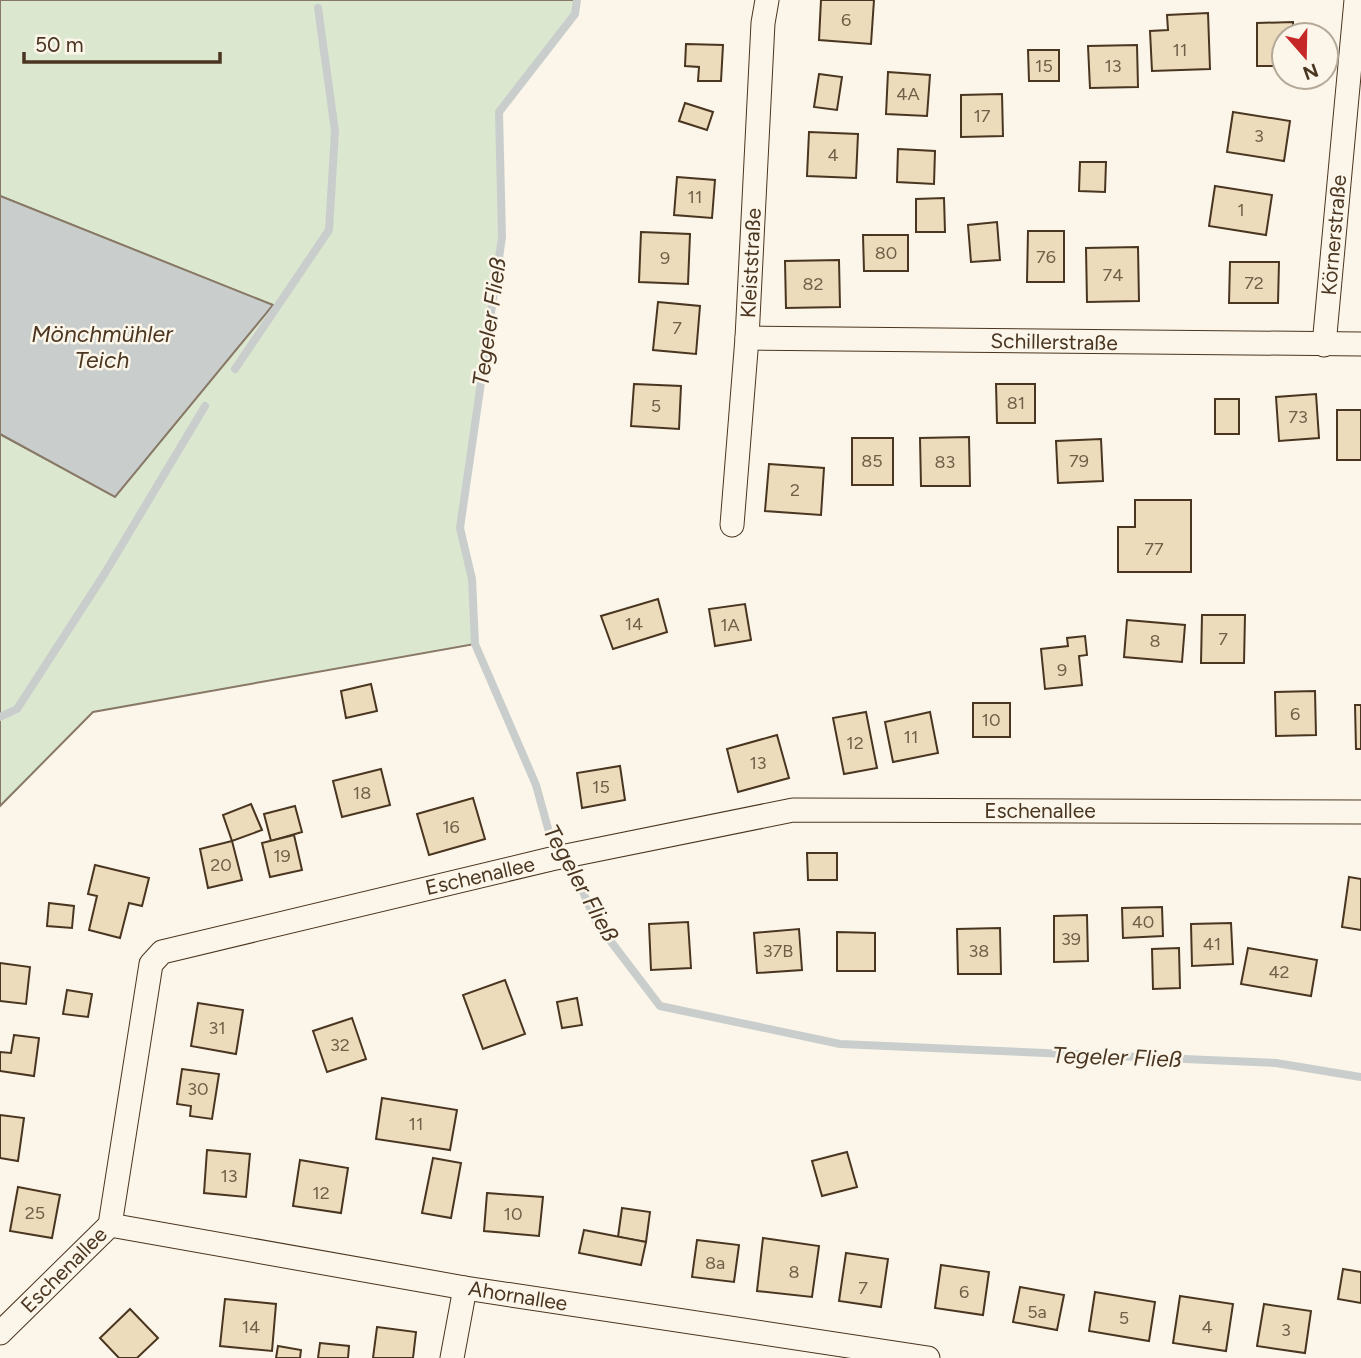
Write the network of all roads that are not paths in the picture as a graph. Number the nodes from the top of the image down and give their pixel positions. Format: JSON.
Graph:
{"nodes":[{"id":1,"x":767,"y":0,"type":"edge"},
{"id":2,"x":1356,"y":0,"type":"edge"},
{"id":3,"x":747,"y":338,"type":"junction"},
{"id":4,"x":1361,"y":344,"type":"edge"},
{"id":5,"x":1324,"y":345,"type":"junction"},
{"id":6,"x":732,"y":525,"type":"dead end"},
{"id":7,"x":1361,"y":812,"type":"edge"},
{"id":8,"x":110,"y":1225,"type":"junction"},
{"id":9,"x":465,"y":1288,"type":"junction"},
{"id":10,"x":0,"y":1333,"type":"edge"},
{"id":11,"x":452,"y":1358,"type":"edge"},
{"id":12,"x":928,"y":1358,"type":"edge"}],
"edges":[{"from":1,"to":3,"type":"street","name":"Kleiststraße"},
{"from":2,"to":5,"type":"street","name":"Körnerstraße"},
{"from":3,"to":5,"type":"street","name":"Schillerstraße"},
{"from":3,"to":6,"type":"street","name":"Kleiststraße"},
{"from":4,"to":5,"type":"street","name":"Schillerstraße"},
{"from":7,"to":8,"type":"street","name":"Eschenallee"},
{"from":8,"to":9,"type":"street","name":"Ahornallee"},
{"from":8,"to":10,"type":"street","name":"Eschenallee"},
{"from":9,"to":11,"type":"street"},
{"from":9,"to":12,"type":"street","name":"Ahornallee"}]}
